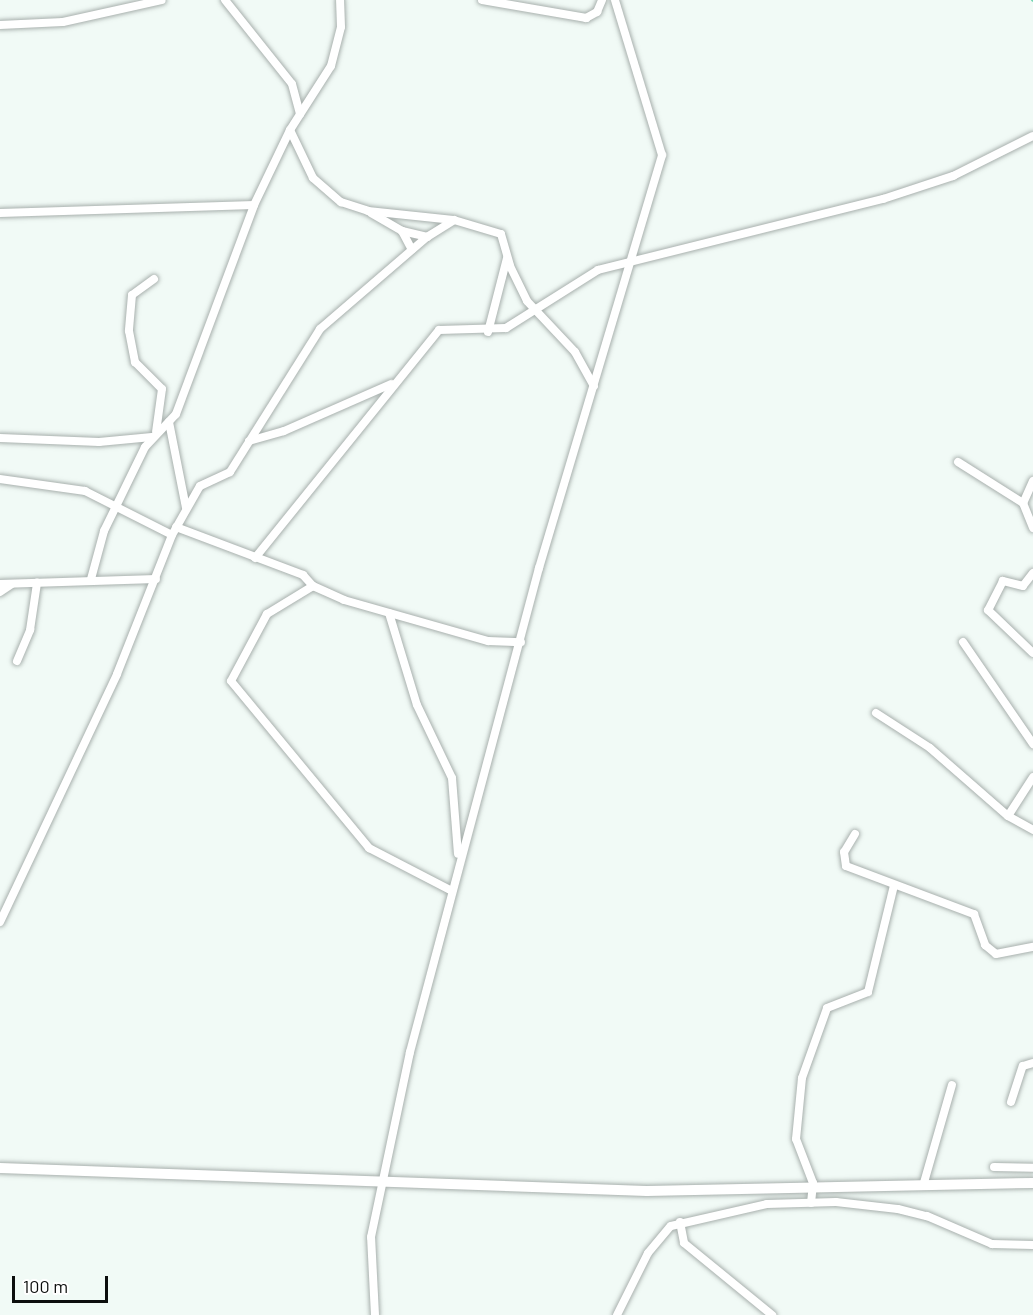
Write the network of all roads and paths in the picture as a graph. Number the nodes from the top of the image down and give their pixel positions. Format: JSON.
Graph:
{"nodes":[{"id":1,"x":162,"y":0,"type":"edge"},
{"id":2,"x":225,"y":0,"type":"edge"},
{"id":3,"x":340,"y":0,"type":"edge"},
{"id":4,"x":482,"y":0,"type":"edge"},
{"id":5,"x":602,"y":0,"type":"edge"},
{"id":6,"x":615,"y":0,"type":"edge"},
{"id":7,"x":0,"y":25,"type":"edge"},
{"id":8,"x":300,"y":114,"type":"junction"},
{"id":9,"x":290,"y":130,"type":"junction"},
{"id":10,"x":1033,"y":135,"type":"edge"},
{"id":11,"x":254,"y":205,"type":"junction"},
{"id":12,"x":369,"y":211,"type":"junction"},
{"id":13,"x":0,"y":213,"type":"edge"},
{"id":14,"x":454,"y":220,"type":"junction"},
{"id":15,"x":402,"y":231,"type":"junction"},
{"id":16,"x":427,"y":237,"type":"junction"},
{"id":17,"x":412,"y":250,"type":"junction"},
{"id":18,"x":507,"y":256,"type":"junction"},
{"id":19,"x":633,"y":263,"type":"junction"},
{"id":20,"x":154,"y":279,"type":"dead end"},
{"id":21,"x":535,"y":312,"type":"junction"},
{"id":22,"x":488,"y":332,"type":"junction"},
{"id":23,"x":395,"y":382,"type":"junction"},
{"id":24,"x":594,"y":386,"type":"junction"},
{"id":25,"x":170,"y":422,"type":"junction"},
{"id":26,"x":154,"y":435,"type":"junction"},
{"id":27,"x":0,"y":438,"type":"edge"},
{"id":28,"x":249,"y":441,"type":"junction"},
{"id":29,"x":958,"y":462,"type":"dead end"},
{"id":30,"x":0,"y":478,"type":"edge"},
{"id":31,"x":1033,"y":481,"type":"edge"},
{"id":32,"x":1023,"y":503,"type":"junction"},
{"id":33,"x":119,"y":506,"type":"junction"},
{"id":34,"x":186,"y":508,"type":"junction"},
{"id":35,"x":176,"y":527,"type":"junction"},
{"id":36,"x":1033,"y":528,"type":"edge"},
{"id":37,"x":172,"y":535,"type":"junction"},
{"id":38,"x":255,"y":558,"type":"junction"},
{"id":39,"x":1033,"y":573,"type":"edge"},
{"id":40,"x":91,"y":579,"type":"junction"},
{"id":41,"x":156,"y":579,"type":"junction"},
{"id":42,"x":37,"y":582,"type":"junction"},
{"id":43,"x":14,"y":583,"type":"junction"},
{"id":44,"x":0,"y":584,"type":"edge"},
{"id":45,"x":313,"y":586,"type":"junction"},
{"id":46,"x":0,"y":592,"type":"edge"},
{"id":47,"x":389,"y":613,"type":"junction"},
{"id":48,"x":520,"y":642,"type":"junction"},
{"id":49,"x":963,"y":642,"type":"dead end"},
{"id":50,"x":1033,"y":653,"type":"edge"},
{"id":51,"x":17,"y":661,"type":"dead end"},
{"id":52,"x":876,"y":713,"type":"dead end"},
{"id":53,"x":1033,"y":744,"type":"edge"},
{"id":54,"x":1033,"y":777,"type":"edge"},
{"id":55,"x":1008,"y":816,"type":"junction"},
{"id":56,"x":1033,"y":830,"type":"edge"},
{"id":57,"x":855,"y":834,"type":"dead end"},
{"id":58,"x":458,"y":867,"type":"junction"},
{"id":59,"x":894,"y":885,"type":"junction"},
{"id":60,"x":452,"y":891,"type":"junction"},
{"id":61,"x":0,"y":922,"type":"edge"},
{"id":62,"x":1033,"y":947,"type":"edge"},
{"id":63,"x":1033,"y":1063,"type":"edge"},
{"id":64,"x":952,"y":1085,"type":"dead end"},
{"id":65,"x":1011,"y":1102,"type":"dead end"},
{"id":66,"x":994,"y":1167,"type":"dead end"},
{"id":67,"x":0,"y":1168,"type":"edge"},
{"id":68,"x":1033,"y":1168,"type":"edge"},
{"id":69,"x":383,"y":1182,"type":"junction"},
{"id":70,"x":1033,"y":1183,"type":"edge"},
{"id":71,"x":923,"y":1186,"type":"junction"},
{"id":72,"x":813,"y":1190,"type":"junction"},
{"id":73,"x":811,"y":1203,"type":"junction"},
{"id":74,"x":680,"y":1222,"type":"junction"},
{"id":75,"x":1033,"y":1245,"type":"edge"},
{"id":76,"x":375,"y":1315,"type":"edge"},
{"id":77,"x":617,"y":1315,"type":"edge"},
{"id":78,"x":772,"y":1315,"type":"edge"}],
"edges":[{"from":1,"to":7,"type":"street"},
{"from":2,"to":8,"type":"street"},
{"from":3,"to":8,"type":"street"},
{"from":4,"to":5,"type":"street"},
{"from":6,"to":19,"type":"street"},
{"from":8,"to":9,"type":"street"},
{"from":9,"to":11,"type":"street"},
{"from":9,"to":12,"type":"street"},
{"from":10,"to":19,"type":"street"},
{"from":11,"to":13,"type":"street"},
{"from":11,"to":25,"type":"street"},
{"from":12,"to":14,"type":"street"},
{"from":12,"to":15,"type":"street"},
{"from":14,"to":16,"type":"street"},
{"from":14,"to":18,"type":"street"},
{"from":15,"to":16,"type":"street"},
{"from":15,"to":17,"type":"street"},
{"from":16,"to":17,"type":"street"},
{"from":17,"to":28,"type":"street"},
{"from":18,"to":21,"type":"street"},
{"from":18,"to":22,"type":"street"},
{"from":19,"to":21,"type":"street"},
{"from":19,"to":24,"type":"street"},
{"from":20,"to":26,"type":"street"},
{"from":21,"to":22,"type":"street"},
{"from":21,"to":24,"type":"street"},
{"from":22,"to":23,"type":"street"},
{"from":23,"to":28,"type":"street"},
{"from":23,"to":38,"type":"street"},
{"from":24,"to":48,"type":"street"},
{"from":25,"to":26,"type":"street"},
{"from":25,"to":34,"type":"street"},
{"from":26,"to":27,"type":"street"},
{"from":26,"to":33,"type":"street"},
{"from":28,"to":34,"type":"street"},
{"from":29,"to":32,"type":"street"},
{"from":30,"to":33,"type":"street"},
{"from":31,"to":32,"type":"street"},
{"from":32,"to":36,"type":"street"},
{"from":33,"to":37,"type":"street"},
{"from":33,"to":40,"type":"street"},
{"from":34,"to":35,"type":"street"},
{"from":35,"to":37,"type":"street"},
{"from":35,"to":38,"type":"street"},
{"from":37,"to":41,"type":"street"},
{"from":38,"to":45,"type":"street"},
{"from":39,"to":50,"type":"street"},
{"from":40,"to":41,"type":"street"},
{"from":40,"to":42,"type":"street"},
{"from":41,"to":61,"type":"street"},
{"from":42,"to":43,"type":"street"},
{"from":42,"to":51,"type":"street"},
{"from":43,"to":44,"type":"street"},
{"from":43,"to":46,"type":"street"},
{"from":45,"to":47,"type":"street"},
{"from":45,"to":60,"type":"street"},
{"from":47,"to":48,"type":"street"},
{"from":47,"to":58,"type":"street"},
{"from":48,"to":58,"type":"street"},
{"from":49,"to":53,"type":"street"},
{"from":52,"to":55,"type":"street"},
{"from":54,"to":55,"type":"street"},
{"from":55,"to":56,"type":"street"},
{"from":57,"to":59,"type":"street"},
{"from":58,"to":60,"type":"street"},
{"from":59,"to":62,"type":"street"},
{"from":59,"to":72,"type":"street"},
{"from":60,"to":69,"type":"street"},
{"from":63,"to":65,"type":"street"},
{"from":64,"to":71,"type":"street"},
{"from":66,"to":68,"type":"street"},
{"from":67,"to":69,"type":"street"},
{"from":69,"to":72,"type":"street"},
{"from":69,"to":76,"type":"street"},
{"from":70,"to":71,"type":"street"},
{"from":71,"to":72,"type":"street"},
{"from":72,"to":73,"type":"street"},
{"from":73,"to":74,"type":"street"},
{"from":73,"to":75,"type":"street"},
{"from":74,"to":77,"type":"street"},
{"from":74,"to":78,"type":"street"}]}
